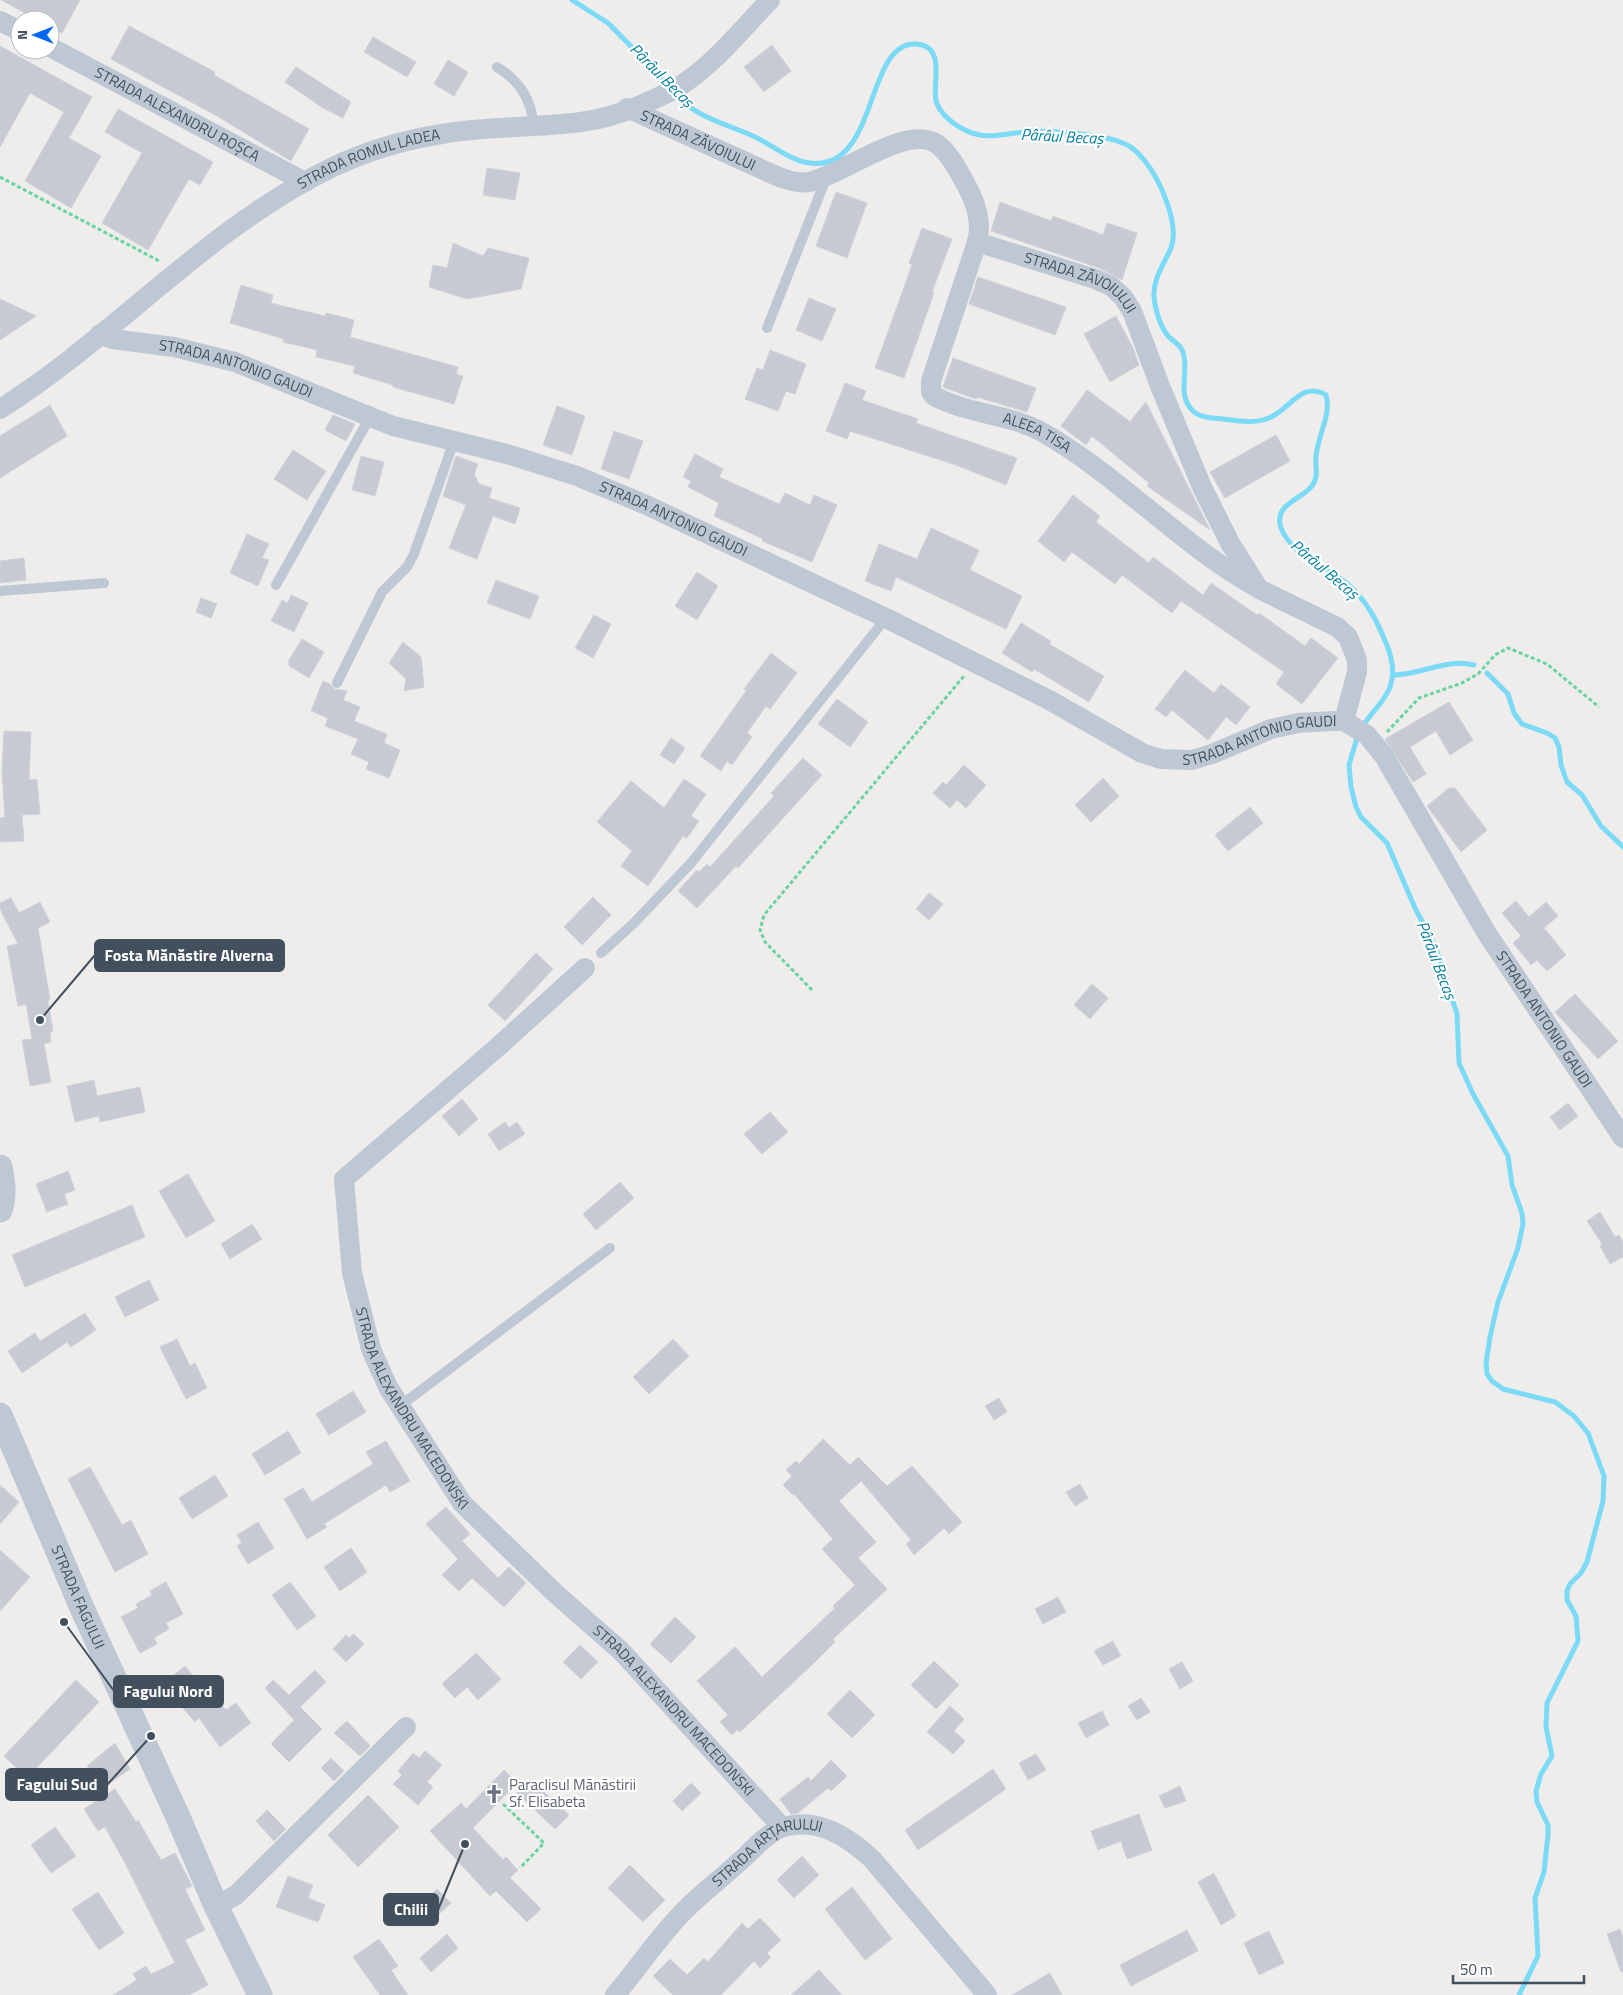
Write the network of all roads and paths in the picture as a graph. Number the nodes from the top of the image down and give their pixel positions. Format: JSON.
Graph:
{"nodes":[{"id":1,"x":770,"y":0,"type":"edge"},
{"id":2,"x":60,"y":52,"type":"edge"},
{"id":3,"x":497,"y":67,"type":"dead end"},
{"id":4,"x":627,"y":108,"type":"junction"},
{"id":5,"x":534,"y":126,"type":"junction"},
{"id":6,"x":827,"y":175,"type":"junction"},
{"id":7,"x":0,"y":177,"type":"edge"},
{"id":8,"x":304,"y":182,"type":"junction"},
{"id":9,"x":977,"y":242,"type":"junction"},
{"id":10,"x":159,"y":261,"type":"dead end"},
{"id":11,"x":767,"y":328,"type":"dead end"},
{"id":12,"x":100,"y":334,"type":"junction"},
{"id":13,"x":0,"y":409,"type":"edge"},
{"id":14,"x":370,"y":417,"type":"junction"},
{"id":15,"x":454,"y":441,"type":"junction"},
{"id":16,"x":104,"y":583,"type":"dead end"},
{"id":17,"x":276,"y":585,"type":"dead end"},
{"id":18,"x":1259,"y":589,"type":"junction"},
{"id":19,"x":0,"y":591,"type":"edge"},
{"id":20,"x":886,"y":618,"type":"junction"},
{"id":21,"x":975,"y":663,"type":"junction"},
{"id":22,"x":338,"y":683,"type":"dead end"},
{"id":23,"x":1599,"y":707,"type":"dead end"},
{"id":24,"x":1359,"y":732,"type":"junction"},
{"id":25,"x":602,"y":953,"type":"dead end"},
{"id":26,"x":586,"y":968,"type":"dead end"},
{"id":27,"x":812,"y":990,"type":"dead end"},
{"id":28,"x":1623,"y":1138,"type":"edge"},
{"id":29,"x":0,"y":1167,"type":"edge"},
{"id":30,"x":0,"y":1210,"type":"edge"},
{"id":31,"x":610,"y":1248,"type":"dead end"},
{"id":32,"x":400,"y":1406,"type":"junction"},
{"id":33,"x":0,"y":1415,"type":"edge"},
{"id":34,"x":406,"y":1727,"type":"dead end"},
{"id":35,"x":503,"y":1804,"type":"dead end"},
{"id":36,"x":782,"y":1827,"type":"junction"},
{"id":37,"x":520,"y":1868,"type":"dead end"},
{"id":38,"x":216,"y":1906,"type":"junction"},
{"id":39,"x":260,"y":1995,"type":"edge"},
{"id":40,"x":615,"y":1995,"type":"edge"},
{"id":41,"x":987,"y":1995,"type":"edge"}],
"edges":[{"from":1,"to":4,"type":"street","name":"STRADA ROMUL LADEA"},
{"from":2,"to":8,"type":"street","name":"STRADA ALEXANDRU ROȘCA"},
{"from":3,"to":5,"type":"lane"},
{"from":4,"to":5,"type":"street","name":"STRADA ROMUL LADEA"},
{"from":4,"to":6,"type":"street","name":"STRADA ZĂVOIULUI"},
{"from":5,"to":8,"type":"street","name":"STRADA ROMUL LADEA"},
{"from":6,"to":9,"type":"street","name":"STRADA ZĂVOIULUI"},
{"from":6,"to":11,"type":"lane"},
{"from":7,"to":10,"type":"path"},
{"from":8,"to":12,"type":"street","name":"STRADA ROMUL LADEA"},
{"from":9,"to":18,"type":"street","name":"STRADA ZĂVOIULUI"},
{"from":9,"to":18,"type":"street","name":"ALEEA TISA"},
{"from":12,"to":13,"type":"street","name":"STRADA ROMUL LADEA"},
{"from":12,"to":14,"type":"street","name":"STRADA ANTONIO GAUDI"},
{"from":14,"to":15,"type":"street","name":"STRADA ANTONIO GAUDI"},
{"from":14,"to":17,"type":"lane"},
{"from":15,"to":20,"type":"street","name":"STRADA ANTONIO GAUDI"},
{"from":15,"to":22,"type":"lane"},
{"from":16,"to":19,"type":"lane"},
{"from":18,"to":24,"type":"street"},
{"from":20,"to":21,"type":"street","name":"STRADA ANTONIO GAUDI"},
{"from":20,"to":25,"type":"lane"},
{"from":21,"to":24,"type":"street","name":"STRADA ANTONIO GAUDI"},
{"from":21,"to":27,"type":"path"},
{"from":23,"to":24,"type":"path"},
{"from":24,"to":28,"type":"street","name":"STRADA ANTONIO GAUDI"},
{"from":26,"to":32,"type":"street","name":"STRADA ALEXANDRU MACEDONSKI"},
{"from":29,"to":30,"type":"street"},
{"from":31,"to":32,"type":"lane"},
{"from":32,"to":36,"type":"street","name":"STRADA ALEXANDRU MACEDONSKI"},
{"from":33,"to":38,"type":"street","name":"STRADA FAGULUI"},
{"from":34,"to":38,"type":"street"},
{"from":35,"to":37,"type":"path"},
{"from":36,"to":40,"type":"street","name":"STRADA ARȚARULUI"},
{"from":36,"to":41,"type":"street","name":"STRADA ARȚARULUI"},
{"from":38,"to":39,"type":"street","name":"STRADA FAGULUI"}]}
